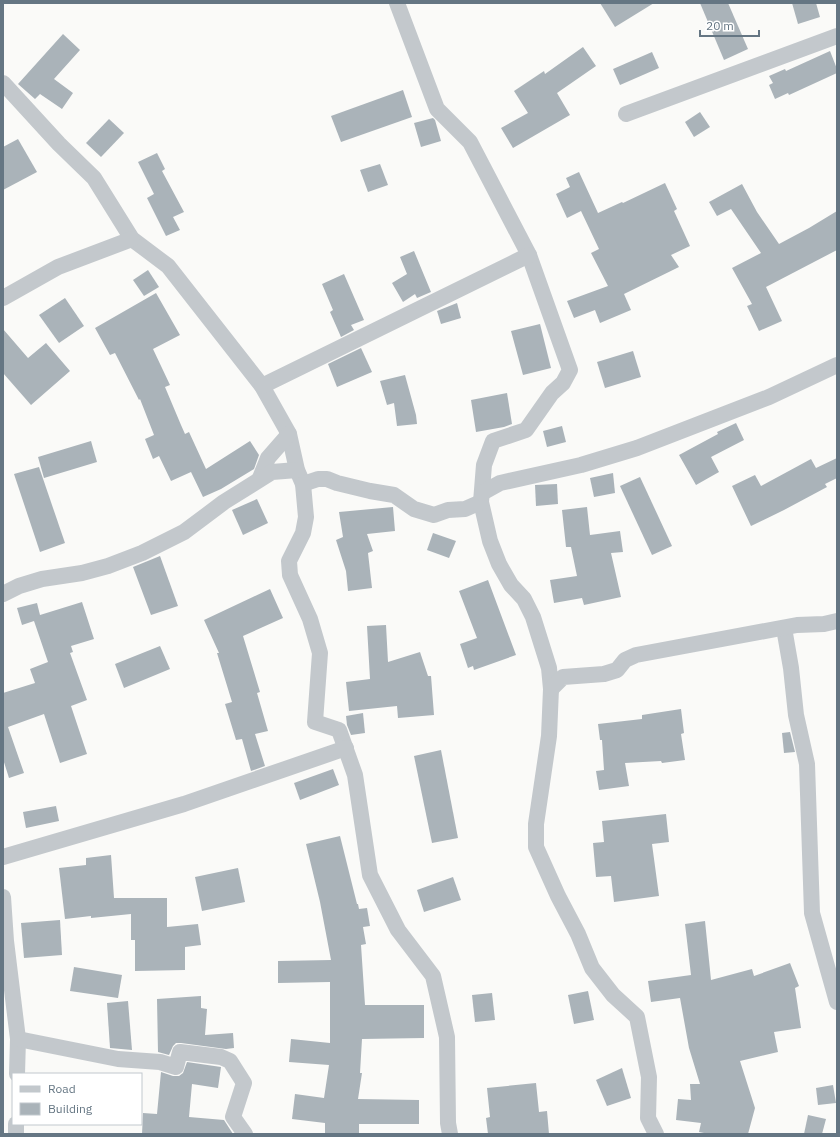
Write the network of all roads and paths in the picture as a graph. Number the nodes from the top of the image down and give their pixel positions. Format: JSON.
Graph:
{"nodes":[{"id":1,"x":397,"y":3,"type":"edge"},
{"id":2,"x":837,"y":36,"type":"edge"},
{"id":3,"x":3,"y":83,"type":"edge"},
{"id":4,"x":626,"y":114,"type":"dead end"},
{"id":5,"x":132,"y":239,"type":"junction"},
{"id":6,"x":529,"y":255,"type":"junction"},
{"id":7,"x":3,"y":298,"type":"edge"},
{"id":8,"x":837,"y":365,"type":"edge"},
{"id":9,"x":262,"y":386,"type":"junction"},
{"id":10,"x":289,"y":434,"type":"junction"},
{"id":11,"x":300,"y":477,"type":"junction"},
{"id":12,"x":260,"y":478,"type":"junction"},
{"id":13,"x":481,"y":498,"type":"junction"},
{"id":14,"x":465,"y":509,"type":"junction"},
{"id":15,"x":490,"y":541,"type":"junction"},
{"id":16,"x":3,"y":594,"type":"edge"},
{"id":17,"x":837,"y":621,"type":"edge"},
{"id":18,"x":784,"y":628,"type":"junction"},
{"id":19,"x":549,"y":668,"type":"junction"},
{"id":20,"x":563,"y":677,"type":"junction"},
{"id":21,"x":551,"y":689,"type":"junction"},
{"id":22,"x":346,"y":748,"type":"junction"},
{"id":23,"x":3,"y":857,"type":"edge"},
{"id":24,"x":3,"y":897,"type":"edge"},
{"id":25,"x":837,"y":1002,"type":"edge"},
{"id":26,"x":18,"y":1039,"type":"junction"},
{"id":27,"x":17,"y":1073,"type":"edge"},
{"id":28,"x":245,"y":1134,"type":"edge"},
{"id":29,"x":450,"y":1134,"type":"edge"},
{"id":30,"x":656,"y":1134,"type":"edge"}],
"edges":[{"from":1,"to":6,"type":"street"},
{"from":2,"to":4,"type":"street"},
{"from":3,"to":5,"type":"street"},
{"from":5,"to":7,"type":"street"},
{"from":5,"to":9,"type":"street"},
{"from":6,"to":9,"type":"street"},
{"from":6,"to":13,"type":"street"},
{"from":8,"to":13,"type":"street"},
{"from":9,"to":10,"type":"street"},
{"from":10,"to":11,"type":"street"},
{"from":10,"to":12,"type":"street"},
{"from":11,"to":12,"type":"street"},
{"from":11,"to":14,"type":"street"},
{"from":11,"to":22,"type":"street"},
{"from":12,"to":16,"type":"street"},
{"from":13,"to":14,"type":"street"},
{"from":13,"to":15,"type":"street"},
{"from":14,"to":15,"type":"street"},
{"from":15,"to":19,"type":"street"},
{"from":17,"to":18,"type":"street"},
{"from":18,"to":20,"type":"street"},
{"from":18,"to":25,"type":"street"},
{"from":19,"to":20,"type":"street"},
{"from":19,"to":21,"type":"street"},
{"from":20,"to":21,"type":"street"},
{"from":21,"to":30,"type":"street"},
{"from":22,"to":23,"type":"street"},
{"from":22,"to":29,"type":"street"},
{"from":24,"to":26,"type":"street"},
{"from":26,"to":27,"type":"street"},
{"from":26,"to":28,"type":"street"}]}
